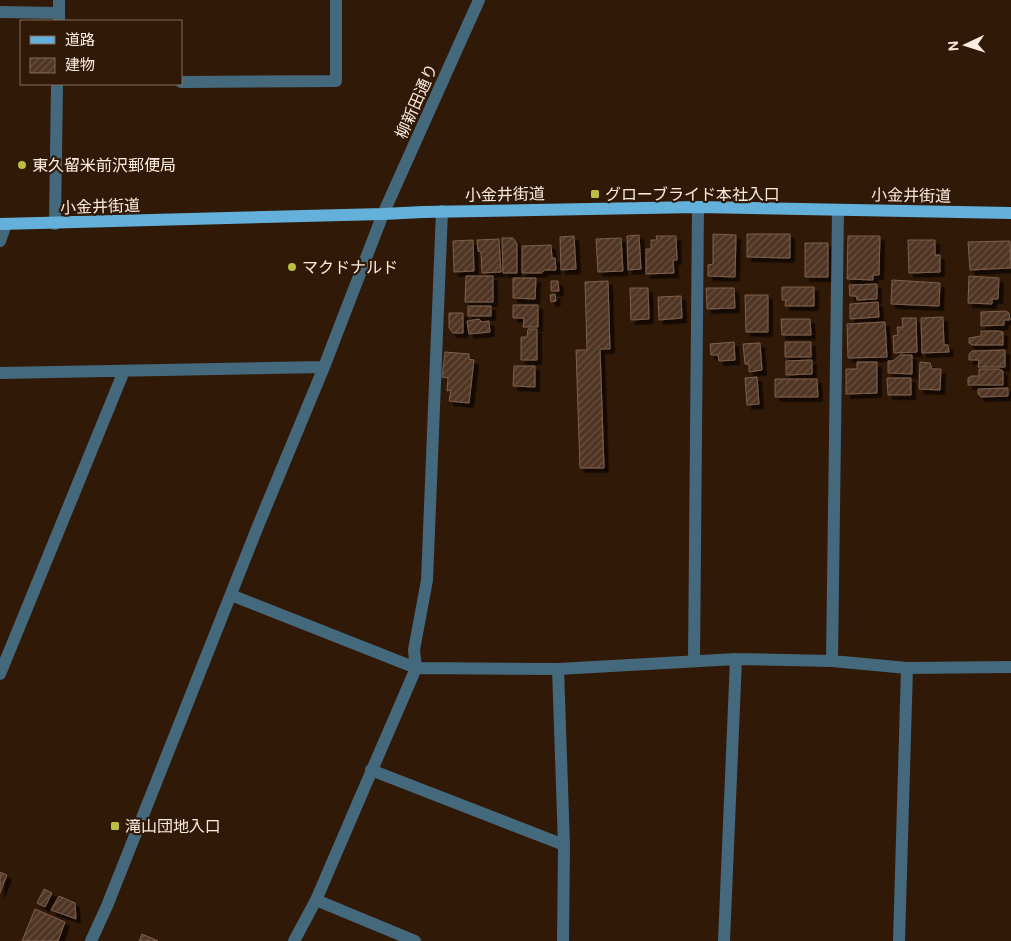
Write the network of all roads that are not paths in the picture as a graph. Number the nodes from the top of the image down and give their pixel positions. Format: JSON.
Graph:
{"nodes":[{"id":1,"x":336,"y":0,"type":"edge"},
{"id":2,"x":479,"y":0,"type":"edge"},
{"id":3,"x":59,"y":11,"type":"edge"},
{"id":4,"x":0,"y":12,"type":"edge"},
{"id":5,"x":182,"y":82,"type":"edge"},
{"id":6,"x":57,"y":85,"type":"edge"},
{"id":7,"x":698,"y":206,"type":"junction"},
{"id":8,"x":838,"y":210,"type":"junction"},
{"id":9,"x":442,"y":211,"type":"junction"},
{"id":10,"x":383,"y":214,"type":"junction"},
{"id":11,"x":1011,"y":214,"type":"edge"},
{"id":12,"x":3,"y":224,"type":"edge"},
{"id":13,"x":55,"y":224,"type":"junction"},
{"id":14,"x":0,"y":240,"type":"edge"},
{"id":15,"x":324,"y":367,"type":"junction"},
{"id":16,"x":124,"y":371,"type":"junction"},
{"id":17,"x":0,"y":373,"type":"edge"},
{"id":18,"x":231,"y":595,"type":"junction"},
{"id":19,"x":736,"y":659,"type":"junction"},
{"id":20,"x":694,"y":661,"type":"junction"},
{"id":21,"x":832,"y":661,"type":"junction"},
{"id":22,"x":1011,"y":667,"type":"edge"},
{"id":23,"x":416,"y":668,"type":"junction"},
{"id":24,"x":907,"y":668,"type":"junction"},
{"id":25,"x":558,"y":669,"type":"junction"},
{"id":26,"x":0,"y":674,"type":"edge"},
{"id":27,"x":371,"y":770,"type":"junction"},
{"id":28,"x":564,"y":845,"type":"junction"},
{"id":29,"x":316,"y":900,"type":"junction"},
{"id":30,"x":91,"y":941,"type":"edge"},
{"id":31,"x":294,"y":941,"type":"edge"},
{"id":32,"x":415,"y":941,"type":"edge"},
{"id":33,"x":563,"y":941,"type":"edge"},
{"id":34,"x":724,"y":941,"type":"edge"},
{"id":35,"x":899,"y":941,"type":"edge"}],
"edges":[{"from":1,"to":5,"type":"street"},
{"from":2,"to":10,"type":"street","name":"柳新田通り"},
{"from":3,"to":4,"type":"street"},
{"from":6,"to":13,"type":"street"},
{"from":7,"to":8,"type":"main road","name":"小金井街道"},
{"from":7,"to":9,"type":"main road","name":"小金井街道"},
{"from":7,"to":20,"type":"street"},
{"from":8,"to":11,"type":"main road","name":"小金井街道"},
{"from":8,"to":21,"type":"street"},
{"from":9,"to":10,"type":"main road","name":"小金井街道"},
{"from":9,"to":23,"type":"street"},
{"from":10,"to":13,"type":"main road","name":"小金井街道"},
{"from":10,"to":15,"type":"street","name":"柳新田通り"},
{"from":12,"to":13,"type":"main road","name":"小金井街道"},
{"from":12,"to":14,"type":"street"},
{"from":15,"to":16,"type":"street"},
{"from":15,"to":18,"type":"street","name":"柳新田通り"},
{"from":16,"to":17,"type":"street"},
{"from":16,"to":26,"type":"street"},
{"from":18,"to":23,"type":"street"},
{"from":18,"to":30,"type":"street","name":"柳新田通り"},
{"from":19,"to":20,"type":"street"},
{"from":19,"to":21,"type":"street"},
{"from":19,"to":34,"type":"street"},
{"from":20,"to":25,"type":"street"},
{"from":21,"to":24,"type":"street"},
{"from":22,"to":24,"type":"street"},
{"from":23,"to":25,"type":"street"},
{"from":23,"to":27,"type":"street"},
{"from":24,"to":35,"type":"street"},
{"from":25,"to":28,"type":"street"},
{"from":27,"to":28,"type":"street"},
{"from":27,"to":29,"type":"street"},
{"from":28,"to":33,"type":"street"},
{"from":29,"to":31,"type":"street"},
{"from":29,"to":32,"type":"street"}]}
